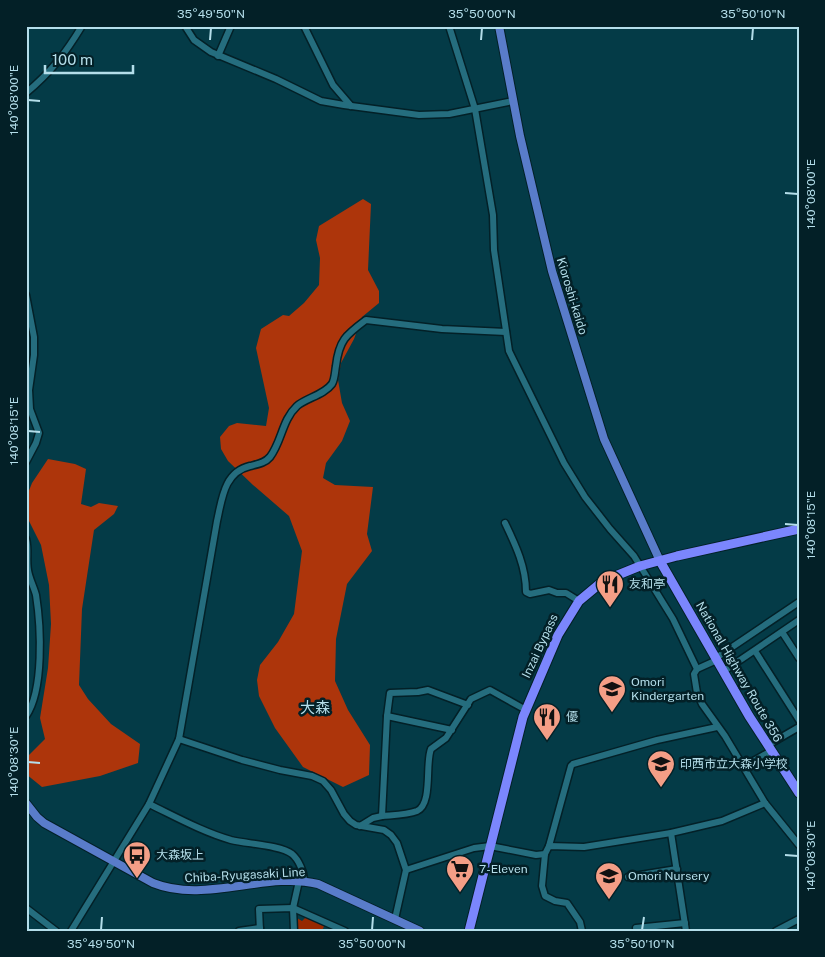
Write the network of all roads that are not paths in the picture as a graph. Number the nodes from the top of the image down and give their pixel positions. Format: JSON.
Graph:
{"nodes":[{"id":1,"x":82,"y":26,"type":"edge"},
{"id":2,"x":185,"y":26,"type":"edge"},
{"id":3,"x":231,"y":26,"type":"edge"},
{"id":4,"x":304,"y":26,"type":"edge"},
{"id":5,"x":449,"y":26,"type":"edge"},
{"id":6,"x":499,"y":26,"type":"edge"},
{"id":7,"x":218,"y":56,"type":"junction"},
{"id":8,"x":26,"y":94,"type":"edge"},
{"id":9,"x":513,"y":101,"type":"junction"},
{"id":10,"x":351,"y":106,"type":"junction"},
{"id":11,"x":475,"y":109,"type":"junction"},
{"id":12,"x":26,"y":295,"type":"edge"},
{"id":13,"x":506,"y":332,"type":"junction"},
{"id":14,"x":34,"y":347,"type":"junction"},
{"id":15,"x":26,"y":348,"type":"edge"},
{"id":16,"x":26,"y":462,"type":"edge"},
{"id":17,"x":505,"y":523,"type":"dead end"},
{"id":18,"x":799,"y":529,"type":"edge"},
{"id":19,"x":26,"y":539,"type":"edge"},
{"id":20,"x":660,"y":561,"type":"junction"},
{"id":21,"x":640,"y":566,"type":"junction"},
{"id":22,"x":579,"y":601,"type":"junction"},
{"id":23,"x":799,"y":602,"type":"edge"},
{"id":24,"x":799,"y":620,"type":"edge"},
{"id":25,"x":782,"y":632,"type":"junction"},
{"id":26,"x":755,"y":651,"type":"junction"},
{"id":27,"x":799,"y":658,"type":"edge"},
{"id":28,"x":717,"y":659,"type":"junction"},
{"id":29,"x":697,"y":669,"type":"junction"},
{"id":30,"x":724,"y":671,"type":"junction"},
{"id":31,"x":468,"y":706,"type":"junction"},
{"id":32,"x":526,"y":710,"type":"junction"},
{"id":33,"x":26,"y":716,"type":"edge"},
{"id":34,"x":387,"y":716,"type":"junction"},
{"id":35,"x":799,"y":720,"type":"edge"},
{"id":36,"x":717,"y":727,"type":"junction"},
{"id":37,"x":799,"y":727,"type":"edge"},
{"id":38,"x":452,"y":730,"type":"junction"},
{"id":39,"x":179,"y":739,"type":"junction"},
{"id":40,"x":769,"y":748,"type":"junction"},
{"id":41,"x":743,"y":765,"type":"junction"},
{"id":42,"x":795,"y":780,"type":"edge"},
{"id":43,"x":799,"y":793,"type":"edge"},
{"id":44,"x":26,"y":803,"type":"edge"},
{"id":45,"x":765,"y":803,"type":"junction"},
{"id":46,"x":149,"y":804,"type":"junction"},
{"id":47,"x":382,"y":816,"type":"junction"},
{"id":48,"x":360,"y":826,"type":"junction"},
{"id":49,"x":671,"y":833,"type":"junction"},
{"id":50,"x":799,"y":845,"type":"edge"},
{"id":51,"x":490,"y":846,"type":"junction"},
{"id":52,"x":549,"y":846,"type":"junction"},
{"id":53,"x":545,"y":854,"type":"junction"},
{"id":54,"x":113,"y":862,"type":"junction"},
{"id":55,"x":677,"y":869,"type":"junction"},
{"id":56,"x":406,"y":870,"type":"junction"},
{"id":57,"x":628,"y":877,"type":"dead end"},
{"id":58,"x":301,"y":881,"type":"junction"},
{"id":59,"x":26,"y":908,"type":"edge"},
{"id":60,"x":293,"y":908,"type":"junction"},
{"id":61,"x":395,"y":919,"type":"junction"},
{"id":62,"x":799,"y":919,"type":"edge"},
{"id":63,"x":685,"y":923,"type":"junction"},
{"id":64,"x":636,"y":928,"type":"dead end"},
{"id":65,"x":260,"y":929,"type":"edge"},
{"id":66,"x":56,"y":931,"type":"edge"},
{"id":67,"x":71,"y":931,"type":"edge"},
{"id":68,"x":239,"y":931,"type":"edge"},
{"id":69,"x":294,"y":931,"type":"edge"},
{"id":70,"x":345,"y":931,"type":"edge"},
{"id":71,"x":420,"y":931,"type":"edge"},
{"id":72,"x":469,"y":931,"type":"edge"},
{"id":73,"x":582,"y":931,"type":"edge"},
{"id":74,"x":686,"y":931,"type":"edge"},
{"id":75,"x":776,"y":931,"type":"edge"}],
"edges":[{"from":1,"to":8,"type":"street"},
{"from":2,"to":7,"type":"street"},
{"from":3,"to":7,"type":"street"},
{"from":4,"to":10,"type":"street"},
{"from":5,"to":11,"type":"street"},
{"from":6,"to":9,"type":"main road","name":"Kioroshi-kaido"},
{"from":7,"to":10,"type":"street"},
{"from":9,"to":11,"type":"street"},
{"from":9,"to":20,"type":"main road","name":"Kioroshi-kaido"},
{"from":10,"to":11,"type":"street"},
{"from":11,"to":13,"type":"street"},
{"from":12,"to":14,"type":"street"},
{"from":13,"to":21,"type":"street"},
{"from":13,"to":39,"type":"street"},
{"from":14,"to":15,"type":"street"},
{"from":14,"to":16,"type":"street"},
{"from":17,"to":22,"type":"street"},
{"from":18,"to":20,"type":"highway","name":"Inzai Bypass"},
{"from":19,"to":33,"type":"street"},
{"from":20,"to":21,"type":"highway","name":"Inzai Bypass"},
{"from":20,"to":28,"type":"highway","name":"National Highway Route 356"},
{"from":21,"to":22,"type":"highway","name":"Inzai Bypass"},
{"from":21,"to":29,"type":"street"},
{"from":22,"to":32,"type":"highway","name":"Inzai Bypass"},
{"from":23,"to":28,"type":"street"},
{"from":24,"to":25,"type":"street"},
{"from":25,"to":26,"type":"street"},
{"from":25,"to":27,"type":"street"},
{"from":26,"to":30,"type":"street"},
{"from":26,"to":35,"type":"street"},
{"from":28,"to":29,"type":"street"},
{"from":28,"to":30,"type":"highway","name":"National Highway Route 356"},
{"from":29,"to":36,"type":"street"},
{"from":30,"to":40,"type":"highway","name":"National Highway Route 356"},
{"from":31,"to":32,"type":"street"},
{"from":31,"to":34,"type":"street"},
{"from":31,"to":38,"type":"street"},
{"from":32,"to":51,"type":"highway","name":"Inzai Bypass"},
{"from":34,"to":38,"type":"street"},
{"from":34,"to":47,"type":"street"},
{"from":36,"to":41,"type":"street"},
{"from":36,"to":52,"type":"street"},
{"from":37,"to":40,"type":"street"},
{"from":38,"to":47,"type":"street"},
{"from":39,"to":46,"type":"street"},
{"from":39,"to":48,"type":"street"},
{"from":40,"to":41,"type":"street"},
{"from":40,"to":42,"type":"highway","name":"National Highway Route 356"},
{"from":41,"to":45,"type":"street"},
{"from":42,"to":43,"type":"highway","name":"National Highway Route 356"},
{"from":44,"to":54,"type":"main road","name":"Chiba-Ryugasaki Line"},
{"from":45,"to":49,"type":"street"},
{"from":45,"to":50,"type":"street"},
{"from":46,"to":54,"type":"street"},
{"from":46,"to":58,"type":"street"},
{"from":47,"to":48,"type":"street"},
{"from":48,"to":56,"type":"street"},
{"from":49,"to":52,"type":"street"},
{"from":49,"to":55,"type":"street"},
{"from":51,"to":53,"type":"street"},
{"from":51,"to":56,"type":"street"},
{"from":51,"to":72,"type":"highway","name":"Inzai Bypass"},
{"from":52,"to":53,"type":"street"},
{"from":53,"to":73,"type":"street"},
{"from":54,"to":58,"type":"main road","name":"Chiba-Ryugasaki Line"},
{"from":54,"to":67,"type":"street"},
{"from":55,"to":57,"type":"street"},
{"from":55,"to":63,"type":"street"},
{"from":56,"to":61,"type":"street"},
{"from":58,"to":60,"type":"street"},
{"from":58,"to":61,"type":"main road","name":"Chiba-Ryugasaki Line"},
{"from":59,"to":66,"type":"street"},
{"from":60,"to":65,"type":"street"},
{"from":60,"to":69,"type":"street"},
{"from":60,"to":70,"type":"street"},
{"from":61,"to":71,"type":"main road","name":"Chiba-Ryugasaki Line"},
{"from":62,"to":75,"type":"street"},
{"from":63,"to":64,"type":"street"},
{"from":63,"to":74,"type":"street"},
{"from":65,"to":68,"type":"street"}]}
